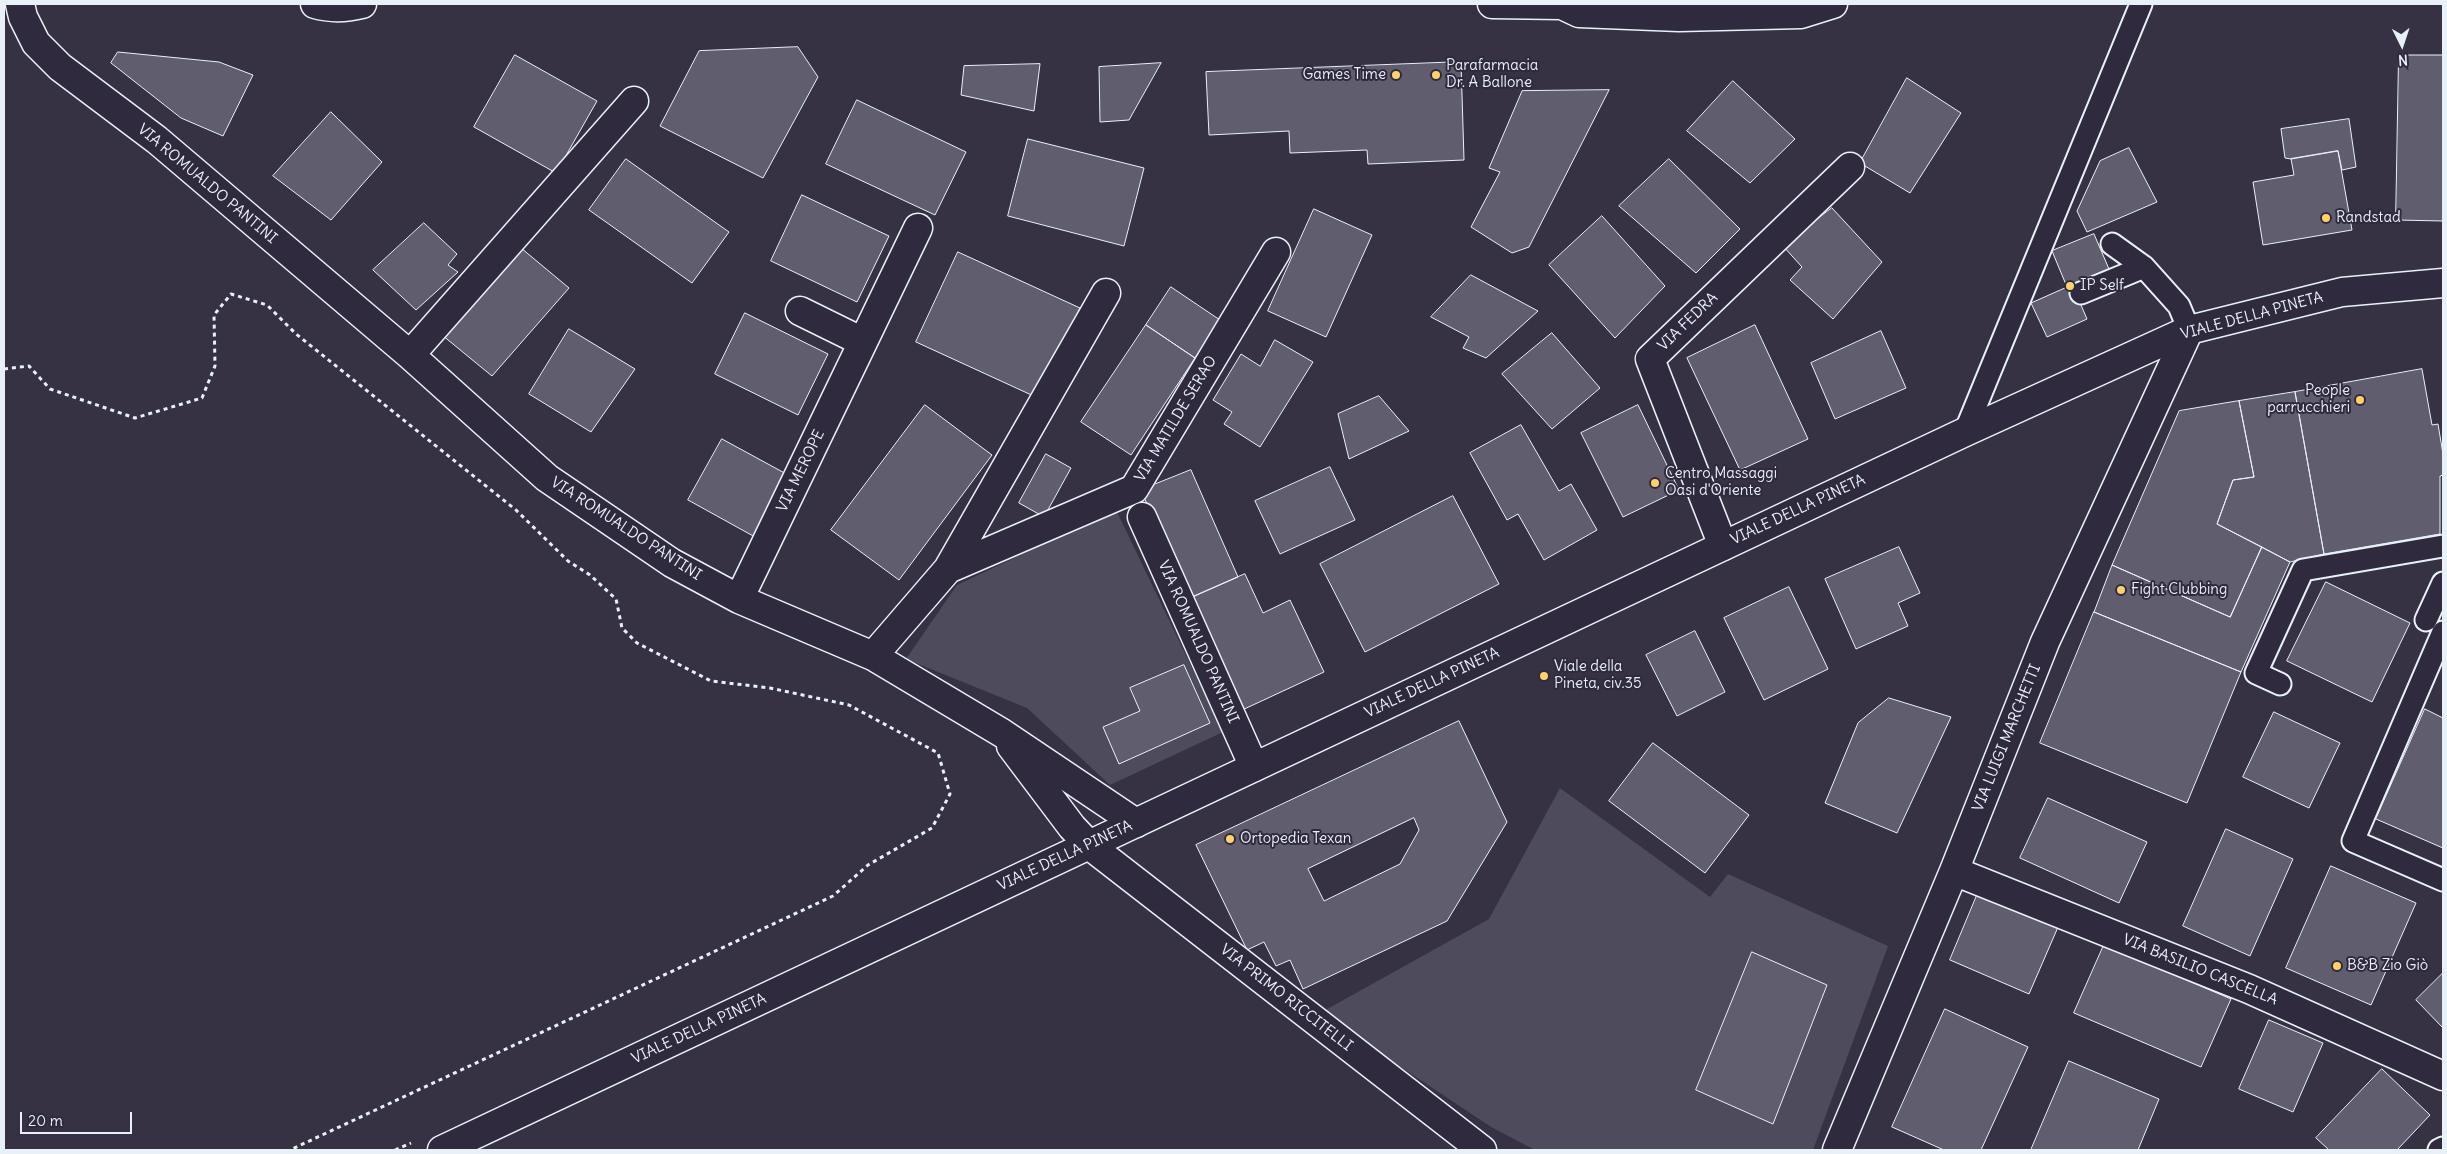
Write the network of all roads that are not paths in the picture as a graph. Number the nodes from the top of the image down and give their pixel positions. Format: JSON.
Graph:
{"nodes":[{"id":1,"x":20,"y":4,"type":"edge"},
{"id":2,"x":315,"y":4,"type":"edge"},
{"id":3,"x":362,"y":4,"type":"edge"},
{"id":4,"x":1492,"y":4,"type":"edge"},
{"id":5,"x":1564,"y":4,"type":"edge"},
{"id":6,"x":1833,"y":4,"type":"edge"},
{"id":7,"x":2141,"y":4,"type":"edge"},
{"id":8,"x":634,"y":101,"type":"dead end"},
{"id":9,"x":1850,"y":167,"type":"dead end"},
{"id":10,"x":918,"y":228,"type":"dead end"},
{"id":11,"x":2112,"y":244,"type":"dead end"},
{"id":12,"x":1276,"y":252,"type":"dead end"},
{"id":13,"x":2144,"y":267,"type":"junction"},
{"id":14,"x":2050,"y":269,"type":"dead end"},
{"id":15,"x":2028,"y":278,"type":"junction"},
{"id":16,"x":2443,"y":283,"type":"edge"},
{"id":17,"x":1106,"y":293,"type":"dead end"},
{"id":18,"x":2081,"y":293,"type":"dead end"},
{"id":19,"x":800,"y":311,"type":"dead end"},
{"id":20,"x":2032,"y":315,"type":"dead end"},
{"id":21,"x":2008,"y":325,"type":"junction"},
{"id":22,"x":2189,"y":330,"type":"junction"},
{"id":23,"x":863,"y":342,"type":"junction"},
{"id":24,"x":410,"y":354,"type":"junction"},
{"id":25,"x":1965,"y":432,"type":"junction"},
{"id":26,"x":1142,"y":517,"type":"dead end"},
{"id":27,"x":1723,"y":546,"type":"junction"},
{"id":28,"x":2443,"y":546,"type":"edge"},
{"id":29,"x":948,"y":569,"type":"junction"},
{"id":30,"x":2443,"y":583,"type":"edge"},
{"id":31,"x":739,"y":599,"type":"junction"},
{"id":32,"x":2426,"y":620,"type":"dead end"},
{"id":33,"x":2443,"y":632,"type":"edge"},
{"id":34,"x":873,"y":656,"type":"junction"},
{"id":35,"x":2280,"y":684,"type":"dead end"},
{"id":36,"x":1002,"y":733,"type":"junction"},
{"id":37,"x":1254,"y":767,"type":"junction"},
{"id":38,"x":1136,"y":823,"type":"junction"},
{"id":39,"x":1089,"y":845,"type":"junction"},
{"id":40,"x":1954,"y":871,"type":"junction"},
{"id":41,"x":2443,"y":880,"type":"edge"},
{"id":42,"x":2443,"y":1076,"type":"edge"},
{"id":43,"x":2443,"y":1148,"type":"edge"},
{"id":44,"x":1843,"y":1149,"type":"edge"},
{"id":45,"x":442,"y":1150,"type":"edge"},
{"id":46,"x":1482,"y":1150,"type":"edge"},
{"id":47,"x":2439,"y":1150,"type":"edge"}],
"edges":[{"from":1,"to":24,"type":"street","name":"VIA ROMUALDO PANTINI"},
{"from":2,"to":3,"type":"street"},
{"from":4,"to":5,"type":"street"},
{"from":5,"to":6,"type":"street"},
{"from":7,"to":15,"type":"lane"},
{"from":8,"to":24,"type":"street"},
{"from":9,"to":27,"type":"street","name":"VIA FEDRA"},
{"from":10,"to":23,"type":"street","name":"VIA MEROPE"},
{"from":11,"to":13,"type":"lane"},
{"from":12,"to":29,"type":"street","name":"VIA MATILDE SERAO"},
{"from":13,"to":18,"type":"lane"},
{"from":13,"to":22,"type":"lane"},
{"from":14,"to":15,"type":"lane"},
{"from":15,"to":21,"type":"lane"},
{"from":16,"to":22,"type":"street","name":"VIALE DELLA PINETA"},
{"from":17,"to":29,"type":"street","name":"VIA MATILDE SERAO"},
{"from":19,"to":23,"type":"street"},
{"from":20,"to":21,"type":"lane"},
{"from":21,"to":25,"type":"lane"},
{"from":22,"to":25,"type":"street","name":"VIALE DELLA PINETA"},
{"from":22,"to":40,"type":"street","name":"VIA LUIGI MARCHETTI"},
{"from":23,"to":31,"type":"street","name":"VIA MEROPE"},
{"from":24,"to":31,"type":"street","name":"VIA ROMUALDO PANTINI"},
{"from":25,"to":27,"type":"street","name":"VIALE DELLA PINETA"},
{"from":26,"to":37,"type":"street","name":"VIA ROMUALDO PANTINI"},
{"from":27,"to":37,"type":"street","name":"VIALE DELLA PINETA"},
{"from":28,"to":35,"type":"lane"},
{"from":29,"to":34,"type":"street","name":"VIA MATILDE SERAO"},
{"from":30,"to":32,"type":"lane"},
{"from":31,"to":34,"type":"street","name":"VIA ROMUALDO PANTINI"},
{"from":33,"to":41,"type":"lane"},
{"from":34,"to":36,"type":"street","name":"VIA ROMUALDO PANTINI"},
{"from":36,"to":38,"type":"street","name":"VIA ROMUALDO PANTINI"},
{"from":36,"to":39,"type":"street","name":"VIA ROMUALDO PANTINI"},
{"from":37,"to":38,"type":"street","name":"VIALE DELLA PINETA"},
{"from":38,"to":39,"type":"street","name":"VIALE DELLA PINETA"},
{"from":39,"to":45,"type":"street","name":"VIALE DELLA PINETA"},
{"from":39,"to":46,"type":"street","name":"VIA PRIMO RICCITELLI"},
{"from":40,"to":42,"type":"street","name":"VIA BASILIO CASCELLA"},
{"from":40,"to":44,"type":"street","name":"VIA LUIGI MARCHETTI"},
{"from":43,"to":47,"type":"lane"}]}
